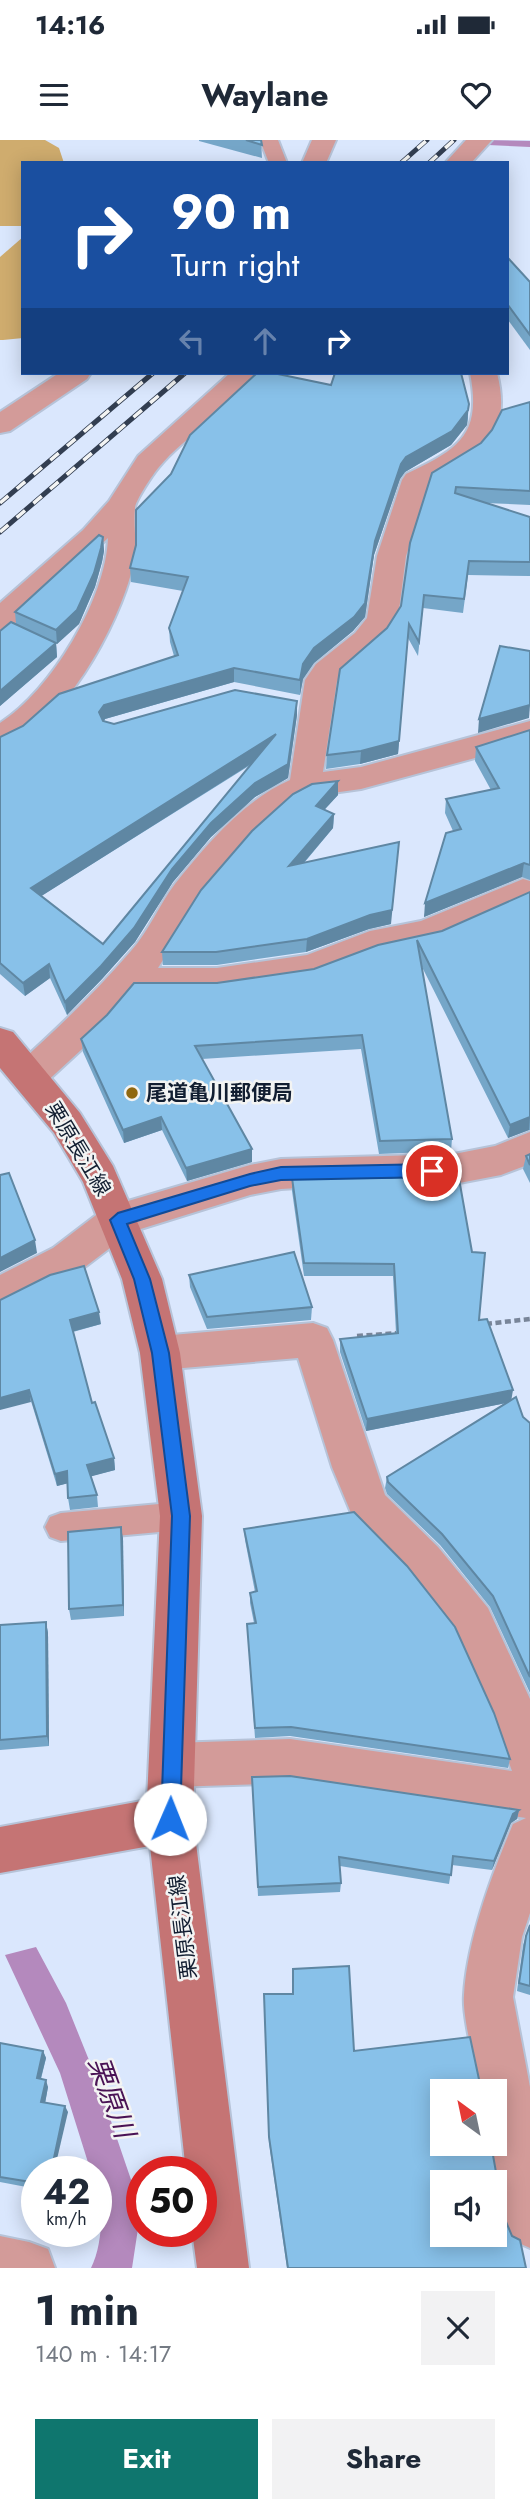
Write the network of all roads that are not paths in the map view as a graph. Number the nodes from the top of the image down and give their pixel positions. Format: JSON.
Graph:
{"nodes":[{"id":1,"x":269,"y":140,"type":"edge"},
{"id":2,"x":324,"y":140,"type":"edge"},
{"id":3,"x":480,"y":140,"type":"edge"},
{"id":4,"x":277,"y":161,"type":"edge"},
{"id":5,"x":315,"y":161,"type":"edge"},
{"id":6,"x":459,"y":161,"type":"edge"},
{"id":7,"x":74,"y":375,"type":"edge"},
{"id":8,"x":244,"y":375,"type":"edge"},
{"id":9,"x":484,"y":375,"type":"edge"},
{"id":10,"x":0,"y":425,"type":"edge"},
{"id":11,"x":120,"y":506,"type":"junction"},
{"id":12,"x":0,"y":620,"type":"edge"},
{"id":13,"x":530,"y":732,"type":"edge"},
{"id":14,"x":0,"y":738,"type":"edge"},
{"id":15,"x":305,"y":786,"type":"junction"},
{"id":16,"x":523,"y":891,"type":"dead end"},
{"id":17,"x":125,"y":981,"type":"junction"},
{"id":18,"x":0,"y":1042,"type":"edge"},
{"id":19,"x":30,"y":1075,"type":"junction"},
{"id":20,"x":530,"y":1147,"type":"edge"},
{"id":21,"x":118,"y":1220,"type":"junction"},
{"id":22,"x":0,"y":1294,"type":"edge"},
{"id":23,"x":160,"y":1353,"type":"junction"},
{"id":24,"x":181,"y":1516,"type":"junction"},
{"id":25,"x":61,"y":1527,"type":"dead end"},
{"id":26,"x":530,"y":1760,"type":"edge"},
{"id":27,"x":172,"y":1765,"type":"junction"},
{"id":28,"x":530,"y":1796,"type":"edge"},
{"id":29,"x":170,"y":1819,"type":"junction"},
{"id":30,"x":530,"y":1840,"type":"edge"},
{"id":31,"x":0,"y":1850,"type":"edge"},
{"id":32,"x":530,"y":2222,"type":"edge"},
{"id":33,"x":0,"y":2262,"type":"edge"},
{"id":34,"x":29,"y":2268,"type":"edge"},
{"id":35,"x":223,"y":2268,"type":"edge"}],
"edges":[{"from":1,"to":4,"type":"lane"},
{"from":2,"to":5,"type":"street"},
{"from":3,"to":6,"type":"street"},
{"from":7,"to":10,"type":"street"},
{"from":8,"to":11,"type":"street"},
{"from":9,"to":15,"type":"street"},
{"from":11,"to":12,"type":"street"},
{"from":11,"to":14,"type":"street"},
{"from":13,"to":15,"type":"street"},
{"from":15,"to":17,"type":"street"},
{"from":16,"to":17,"type":"street"},
{"from":17,"to":19,"type":"street"},
{"from":18,"to":19,"type":"main road","name":"栗原長江線"},
{"from":19,"to":21,"type":"main road","name":"栗原長江線"},
{"from":20,"to":21,"type":"street"},
{"from":21,"to":22,"type":"street"},
{"from":21,"to":23,"type":"main road","name":"栗原長江線"},
{"from":23,"to":24,"type":"main road","name":"栗原長江線"},
{"from":23,"to":26,"type":"street"},
{"from":24,"to":25,"type":"lane"},
{"from":24,"to":27,"type":"main road","name":"栗原長江線"},
{"from":27,"to":28,"type":"street"},
{"from":27,"to":29,"type":"main road","name":"栗原長江線"},
{"from":29,"to":31,"type":"main road"},
{"from":29,"to":35,"type":"main road","name":"栗原長江線"},
{"from":30,"to":32,"type":"street"},
{"from":33,"to":34,"type":"street"}]}
